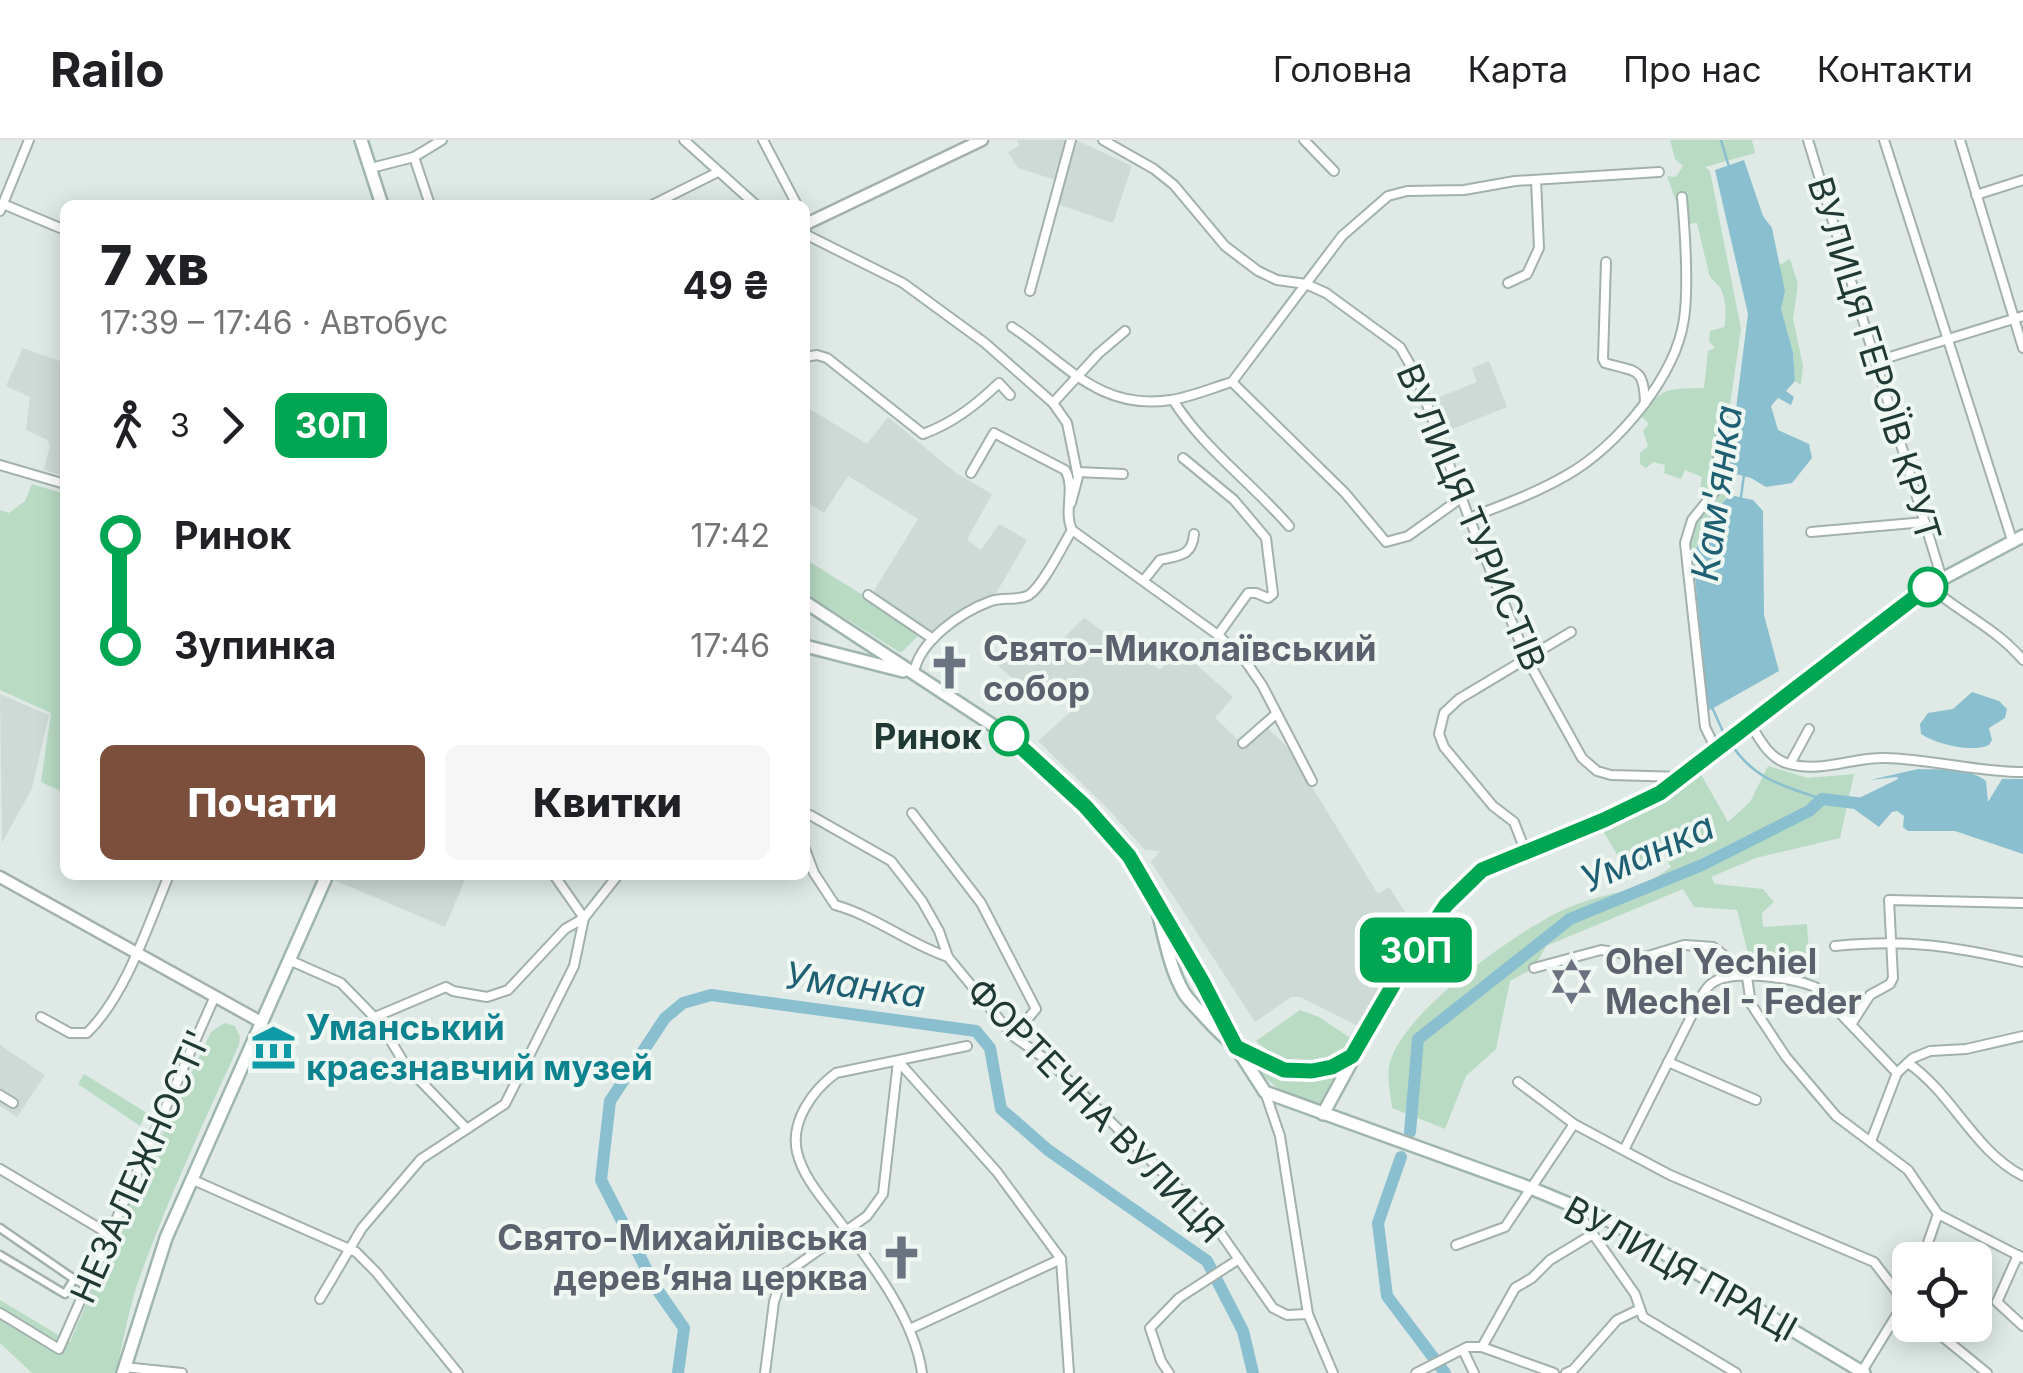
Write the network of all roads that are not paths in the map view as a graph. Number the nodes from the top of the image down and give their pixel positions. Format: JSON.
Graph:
{"nodes":[{"id":1,"x":29,"y":140,"type":"edge"},
{"id":2,"x":361,"y":140,"type":"edge"},
{"id":3,"x":442,"y":140,"type":"edge"},
{"id":4,"x":684,"y":140,"type":"edge"},
{"id":5,"x":764,"y":140,"type":"edge"},
{"id":6,"x":982,"y":140,"type":"edge"},
{"id":7,"x":1071,"y":140,"type":"edge"},
{"id":8,"x":1104,"y":140,"type":"edge"},
{"id":9,"x":1304,"y":140,"type":"edge"},
{"id":10,"x":1808,"y":140,"type":"edge"},
{"id":11,"x":1884,"y":140,"type":"edge"},
{"id":12,"x":1960,"y":140,"type":"edge"},
{"id":13,"x":414,"y":157,"type":"junction"},
{"id":14,"x":371,"y":168,"type":"junction"},
{"id":15,"x":1334,"y":171,"type":"dead end"},
{"id":16,"x":718,"y":172,"type":"junction"},
{"id":17,"x":1659,"y":172,"type":"dead end"},
{"id":18,"x":1536,"y":180,"type":"junction"},
{"id":19,"x":2023,"y":180,"type":"edge"},
{"id":20,"x":1976,"y":195,"type":"junction"},
{"id":21,"x":1682,"y":197,"type":"dead end"},
{"id":22,"x":381,"y":200,"type":"edge"},
{"id":23,"x":428,"y":200,"type":"edge"},
{"id":24,"x":662,"y":200,"type":"edge"},
{"id":25,"x":750,"y":200,"type":"edge"},
{"id":26,"x":794,"y":200,"type":"edge"},
{"id":27,"x":2,"y":208,"type":"edge"},
{"id":28,"x":810,"y":225,"type":"edge"},
{"id":29,"x":60,"y":228,"type":"edge"},
{"id":30,"x":810,"y":230,"type":"edge"},
{"id":31,"x":1606,"y":262,"type":"dead end"},
{"id":32,"x":1508,"y":283,"type":"dead end"},
{"id":33,"x":1306,"y":284,"type":"junction"},
{"id":34,"x":1030,"y":291,"type":"dead end"},
{"id":35,"x":2018,"y":318,"type":"edge"},
{"id":36,"x":1012,"y":328,"type":"dead end"},
{"id":37,"x":1125,"y":331,"type":"dead end"},
{"id":38,"x":1946,"y":340,"type":"junction"},
{"id":39,"x":2023,"y":348,"type":"edge"},
{"id":40,"x":810,"y":356,"type":"edge"},
{"id":41,"x":1876,"y":362,"type":"junction"},
{"id":42,"x":1076,"y":376,"type":"junction"},
{"id":43,"x":1232,"y":382,"type":"junction"},
{"id":44,"x":1010,"y":396,"type":"dead end"},
{"id":45,"x":1173,"y":400,"type":"junction"},
{"id":46,"x":1053,"y":403,"type":"junction"},
{"id":47,"x":1645,"y":403,"type":"junction"},
{"id":48,"x":1720,"y":436,"type":"dead end"},
{"id":49,"x":1183,"y":458,"type":"dead end"},
{"id":50,"x":0,"y":465,"type":"edge"},
{"id":51,"x":1077,"y":472,"type":"junction"},
{"id":52,"x":971,"y":473,"type":"dead end"},
{"id":53,"x":1123,"y":474,"type":"dead end"},
{"id":54,"x":60,"y":483,"type":"edge"},
{"id":55,"x":1461,"y":498,"type":"junction"},
{"id":56,"x":1069,"y":507,"type":"junction"},
{"id":57,"x":1469,"y":518,"type":"junction"},
{"id":58,"x":1925,"y":522,"type":"junction"},
{"id":59,"x":1289,"y":526,"type":"dead end"},
{"id":60,"x":1072,"y":530,"type":"junction"},
{"id":61,"x":1811,"y":532,"type":"dead end"},
{"id":62,"x":1194,"y":534,"type":"dead end"},
{"id":63,"x":2019,"y":542,"type":"edge"},
{"id":64,"x":1942,"y":579,"type":"junction"},
{"id":65,"x":1144,"y":580,"type":"junction"},
{"id":66,"x":1929,"y":586,"type":"junction"},
{"id":67,"x":868,"y":595,"type":"dead end"},
{"id":68,"x":810,"y":605,"type":"edge"},
{"id":69,"x":1571,"y":632,"type":"dead end"},
{"id":70,"x":1218,"y":635,"type":"junction"},
{"id":71,"x":933,"y":639,"type":"junction"},
{"id":72,"x":872,"y":645,"type":"junction"},
{"id":73,"x":810,"y":647,"type":"edge"},
{"id":74,"x":1528,"y":659,"type":"junction"},
{"id":75,"x":2023,"y":660,"type":"edge"},
{"id":76,"x":870,"y":662,"type":"junction"},
{"id":77,"x":914,"y":674,"type":"junction"},
{"id":78,"x":1276,"y":714,"type":"junction"},
{"id":79,"x":1750,"y":724,"type":"junction"},
{"id":80,"x":1810,"y":730,"type":"dead end"},
{"id":81,"x":1243,"y":742,"type":"dead end"},
{"id":82,"x":1719,"y":749,"type":"junction"},
{"id":83,"x":1790,"y":764,"type":"junction"},
{"id":84,"x":2023,"y":772,"type":"edge"},
{"id":85,"x":1684,"y":777,"type":"junction"},
{"id":86,"x":1312,"y":781,"type":"dead end"},
{"id":87,"x":912,"y":813,"type":"dead end"},
{"id":88,"x":810,"y":815,"type":"edge"},
{"id":89,"x":1525,"y":850,"type":"junction"},
{"id":90,"x":810,"y":862,"type":"edge"},
{"id":91,"x":0,"y":877,"type":"edge"},
{"id":92,"x":167,"y":880,"type":"edge"},
{"id":93,"x":326,"y":880,"type":"edge"},
{"id":94,"x":557,"y":880,"type":"edge"},
{"id":95,"x":614,"y":880,"type":"edge"},
{"id":96,"x":1154,"y":897,"type":"junction"},
{"id":97,"x":2023,"y":903,"type":"edge"},
{"id":98,"x":584,"y":918,"type":"junction"},
{"id":99,"x":1890,"y":941,"type":"junction"},
{"id":100,"x":1835,"y":946,"type":"dead end"},
{"id":101,"x":137,"y":953,"type":"junction"},
{"id":102,"x":948,"y":958,"type":"junction"},
{"id":103,"x":288,"y":960,"type":"junction"},
{"id":104,"x":2023,"y":962,"type":"edge"},
{"id":105,"x":1534,"y":968,"type":"dead end"},
{"id":106,"x":1747,"y":977,"type":"junction"},
{"id":107,"x":1776,"y":978,"type":"junction"},
{"id":108,"x":1202,"y":981,"type":"junction"},
{"id":109,"x":1184,"y":993,"type":"junction"},
{"id":110,"x":215,"y":996,"type":"junction"},
{"id":111,"x":41,"y":1017,"type":"dead end"},
{"id":112,"x":375,"y":1017,"type":"junction"},
{"id":113,"x":260,"y":1022,"type":"junction"},
{"id":114,"x":1852,"y":1023,"type":"junction"},
{"id":115,"x":1013,"y":1036,"type":"junction"},
{"id":116,"x":2023,"y":1036,"type":"edge"},
{"id":117,"x":967,"y":1046,"type":"dead end"},
{"id":118,"x":1236,"y":1047,"type":"junction"},
{"id":119,"x":1352,"y":1056,"type":"junction"},
{"id":120,"x":898,"y":1062,"type":"junction"},
{"id":121,"x":1668,"y":1062,"type":"junction"},
{"id":122,"x":1908,"y":1063,"type":"junction"},
{"id":123,"x":1898,"y":1072,"type":"junction"},
{"id":124,"x":1518,"y":1082,"type":"dead end"},
{"id":125,"x":1265,"y":1092,"type":"junction"},
{"id":126,"x":0,"y":1095,"type":"edge"},
{"id":127,"x":1756,"y":1100,"type":"dead end"},
{"id":128,"x":13,"y":1103,"type":"dead end"},
{"id":129,"x":1324,"y":1114,"type":"junction"},
{"id":130,"x":1574,"y":1124,"type":"junction"},
{"id":131,"x":467,"y":1129,"type":"junction"},
{"id":132,"x":1871,"y":1141,"type":"junction"},
{"id":133,"x":1624,"y":1150,"type":"junction"},
{"id":134,"x":0,"y":1169,"type":"edge"},
{"id":135,"x":2023,"y":1176,"type":"edge"},
{"id":136,"x":191,"y":1179,"type":"junction"},
{"id":137,"x":1530,"y":1188,"type":"junction"},
{"id":138,"x":1574,"y":1206,"type":"junction"},
{"id":139,"x":1938,"y":1214,"type":"junction"},
{"id":140,"x":0,"y":1228,"type":"edge"},
{"id":141,"x":846,"y":1230,"type":"junction"},
{"id":142,"x":109,"y":1234,"type":"junction"},
{"id":143,"x":1593,"y":1234,"type":"junction"},
{"id":144,"x":1928,"y":1242,"type":"edge"},
{"id":145,"x":1456,"y":1245,"type":"dead end"},
{"id":146,"x":350,"y":1248,"type":"junction"},
{"id":147,"x":0,"y":1255,"type":"edge"},
{"id":148,"x":2021,"y":1256,"type":"edge"},
{"id":149,"x":1238,"y":1259,"type":"junction"},
{"id":150,"x":1061,"y":1260,"type":"junction"},
{"id":151,"x":74,"y":1278,"type":"junction"},
{"id":152,"x":87,"y":1286,"type":"junction"},
{"id":153,"x":1892,"y":1286,"type":"edge"},
{"id":154,"x":320,"y":1299,"type":"dead end"},
{"id":155,"x":1640,"y":1308,"type":"junction"},
{"id":156,"x":0,"y":1313,"type":"edge"},
{"id":157,"x":1308,"y":1314,"type":"junction"},
{"id":158,"x":2023,"y":1326,"type":"edge"},
{"id":159,"x":910,"y":1329,"type":"junction"},
{"id":160,"x":1892,"y":1330,"type":"edge"},
{"id":161,"x":1949,"y":1342,"type":"edge"},
{"id":162,"x":1482,"y":1347,"type":"junction"},
{"id":163,"x":1463,"y":1350,"type":"junction"},
{"id":164,"x":124,"y":1370,"type":"edge"},
{"id":165,"x":182,"y":1373,"type":"edge"},
{"id":166,"x":458,"y":1373,"type":"edge"},
{"id":167,"x":765,"y":1373,"type":"edge"},
{"id":168,"x":922,"y":1373,"type":"edge"},
{"id":169,"x":1068,"y":1373,"type":"edge"},
{"id":170,"x":1169,"y":1373,"type":"edge"},
{"id":171,"x":1334,"y":1373,"type":"edge"},
{"id":172,"x":1416,"y":1373,"type":"edge"},
{"id":173,"x":1474,"y":1373,"type":"edge"},
{"id":174,"x":1554,"y":1373,"type":"edge"},
{"id":175,"x":1566,"y":1373,"type":"edge"},
{"id":176,"x":1736,"y":1373,"type":"edge"},
{"id":177,"x":1863,"y":1373,"type":"edge"},
{"id":178,"x":1987,"y":1373,"type":"edge"}],
"edges":[{"from":1,"to":27,"type":"street"},
{"from":2,"to":14,"type":"main road"},
{"from":3,"to":13,"type":"street"},
{"from":4,"to":16,"type":"street"},
{"from":5,"to":26,"type":"street"},
{"from":6,"to":28,"type":"street"},
{"from":7,"to":34,"type":"street"},
{"from":8,"to":33,"type":"street","name":"ВУЛИЦЯ ТУРИСТІВ"},
{"from":9,"to":15,"type":"street"},
{"from":10,"to":41,"type":"street","name":"ВУЛИЦЯ ГЕРОЇВ КРУТ"},
{"from":11,"to":38,"type":"street"},
{"from":12,"to":20,"type":"street"},
{"from":13,"to":14,"type":"street"},
{"from":13,"to":23,"type":"street"},
{"from":14,"to":22,"type":"main road"},
{"from":16,"to":24,"type":"street"},
{"from":16,"to":25,"type":"street"},
{"from":17,"to":18,"type":"street"},
{"from":18,"to":32,"type":"street"},
{"from":18,"to":33,"type":"street"},
{"from":19,"to":20,"type":"street"},
{"from":20,"to":35,"type":"street"},
{"from":21,"to":47,"type":"street"},
{"from":27,"to":29,"type":"street"},
{"from":30,"to":46,"type":"street"},
{"from":31,"to":47,"type":"street"},
{"from":33,"to":43,"type":"street"},
{"from":33,"to":55,"type":"street","name":"ВУЛИЦЯ ТУРИСТІВ"},
{"from":35,"to":38,"type":"street"},
{"from":35,"to":39,"type":"street"},
{"from":36,"to":42,"type":"street"},
{"from":37,"to":42,"type":"street"},
{"from":38,"to":41,"type":"street"},
{"from":38,"to":63,"type":"street"},
{"from":40,"to":44,"type":"street"},
{"from":41,"to":58,"type":"street","name":"ВУЛИЦЯ ГЕРОЇВ КРУТ"},
{"from":42,"to":45,"type":"street"},
{"from":42,"to":46,"type":"street"},
{"from":43,"to":45,"type":"street"},
{"from":43,"to":55,"type":"street"},
{"from":45,"to":59,"type":"street"},
{"from":46,"to":51,"type":"street"},
{"from":47,"to":57,"type":"street"},
{"from":48,"to":82,"type":"street"},
{"from":49,"to":70,"type":"street"},
{"from":50,"to":54,"type":"street"},
{"from":51,"to":53,"type":"street"},
{"from":51,"to":56,"type":"street"},
{"from":52,"to":56,"type":"street"},
{"from":55,"to":57,"type":"street","name":"ВУЛИЦЯ ТУРИСТІВ"},
{"from":56,"to":60,"type":"street"},
{"from":57,"to":74,"type":"street","name":"ВУЛИЦЯ ТУРИСТІВ"},
{"from":58,"to":61,"type":"street"},
{"from":58,"to":64,"type":"street","name":"ВУЛИЦЯ ГЕРОЇВ КРУТ"},
{"from":60,"to":65,"type":"street"},
{"from":60,"to":71,"type":"street"},
{"from":62,"to":65,"type":"street"},
{"from":63,"to":64,"type":"main road"},
{"from":64,"to":66,"type":"main road"},
{"from":65,"to":70,"type":"street"},
{"from":66,"to":75,"type":"street"},
{"from":66,"to":79,"type":"main road"},
{"from":67,"to":71,"type":"street"},
{"from":68,"to":72,"type":"main road"},
{"from":69,"to":74,"type":"street"},
{"from":70,"to":78,"type":"street"},
{"from":71,"to":77,"type":"street"},
{"from":72,"to":76,"type":"main road"},
{"from":72,"to":77,"type":"main road"},
{"from":73,"to":76,"type":"main road"},
{"from":74,"to":85,"type":"street","name":"ВУЛИЦЯ ТУРИСТІВ"},
{"from":74,"to":89,"type":"street"},
{"from":76,"to":77,"type":"main road"},
{"from":77,"to":96,"type":"main road"},
{"from":78,"to":81,"type":"street"},
{"from":78,"to":86,"type":"street"},
{"from":79,"to":82,"type":"main road"},
{"from":79,"to":83,"type":"street"},
{"from":80,"to":83,"type":"street"},
{"from":82,"to":85,"type":"main road"},
{"from":83,"to":84,"type":"street"},
{"from":85,"to":89,"type":"main road"},
{"from":87,"to":115,"type":"street"},
{"from":88,"to":102,"type":"street","name":"ФОРТЕЧНА ВУЛИЦЯ"},
{"from":89,"to":119,"type":"main road"},
{"from":90,"to":102,"type":"street"},
{"from":91,"to":101,"type":"street"},
{"from":92,"to":101,"type":"street"},
{"from":93,"to":103,"type":"main road"},
{"from":94,"to":98,"type":"street"},
{"from":95,"to":98,"type":"street"},
{"from":96,"to":108,"type":"main road"},
{"from":96,"to":109,"type":"main road"},
{"from":97,"to":99,"type":"street"},
{"from":98,"to":112,"type":"street"},
{"from":98,"to":131,"type":"street"},
{"from":99,"to":100,"type":"street"},
{"from":99,"to":104,"type":"street"},
{"from":99,"to":114,"type":"street"},
{"from":101,"to":110,"type":"street"},
{"from":101,"to":111,"type":"street"},
{"from":102,"to":115,"type":"street","name":"ФОРТЕЧНА ВУЛИЦЯ"},
{"from":103,"to":112,"type":"street"},
{"from":103,"to":113,"type":"main road"},
{"from":105,"to":107,"type":"street"},
{"from":106,"to":107,"type":"street"},
{"from":106,"to":121,"type":"street"},
{"from":106,"to":132,"type":"street"},
{"from":107,"to":114,"type":"street"},
{"from":108,"to":109,"type":"main road"},
{"from":108,"to":118,"type":"main road"},
{"from":109,"to":118,"type":"main road"},
{"from":110,"to":113,"type":"street"},
{"from":110,"to":142,"type":"street","name":"НЕЗАЛЕЖНОСТІ'"},
{"from":112,"to":131,"type":"street"},
{"from":113,"to":136,"type":"main road"},
{"from":114,"to":123,"type":"street"},
{"from":115,"to":149,"type":"street","name":"ФОРТЕЧНА ВУЛИЦЯ"},
{"from":116,"to":122,"type":"street"},
{"from":117,"to":120,"type":"street"},
{"from":118,"to":119,"type":"main road"},
{"from":118,"to":125,"type":"main road"},
{"from":119,"to":129,"type":"main road"},
{"from":120,"to":141,"type":"street"},
{"from":120,"to":141,"type":"street"},
{"from":120,"to":150,"type":"street"},
{"from":121,"to":127,"type":"street"},
{"from":121,"to":133,"type":"street"},
{"from":122,"to":123,"type":"street"},
{"from":122,"to":135,"type":"street"},
{"from":123,"to":132,"type":"street"},
{"from":124,"to":130,"type":"street"},
{"from":125,"to":129,"type":"main road","name":"ВУЛИЦЯ ПРАЦІ"},
{"from":125,"to":157,"type":"street"},
{"from":126,"to":128,"type":"street"},
{"from":129,"to":137,"type":"main road","name":"ВУЛИЦЯ ПРАЦІ"},
{"from":130,"to":133,"type":"street"},
{"from":130,"to":137,"type":"street"},
{"from":131,"to":146,"type":"street"},
{"from":132,"to":139,"type":"street"},
{"from":133,"to":153,"type":"street"},
{"from":134,"to":142,"type":"street"},
{"from":136,"to":146,"type":"street"},
{"from":136,"to":164,"type":"main road"},
{"from":137,"to":138,"type":"main road","name":"ВУЛИЦЯ ПРАЦІ"},
{"from":137,"to":145,"type":"street"},
{"from":138,"to":143,"type":"street"},
{"from":138,"to":177,"type":"main road","name":"ВУЛИЦЯ ПРАЦІ"},
{"from":139,"to":144,"type":"street"},
{"from":139,"to":148,"type":"street"},
{"from":140,"to":151,"type":"street"},
{"from":141,"to":159,"type":"street"},
{"from":141,"to":167,"type":"street"},
{"from":142,"to":152,"type":"street","name":"НЕЗАЛЕЖНОСТІ'"},
{"from":143,"to":155,"type":"street"},
{"from":143,"to":162,"type":"street"},
{"from":146,"to":154,"type":"street"},
{"from":146,"to":166,"type":"street"},
{"from":147,"to":151,"type":"street"},
{"from":148,"to":158,"type":"street"},
{"from":149,"to":157,"type":"street","name":"ФОРТЕЧНА ВУЛИЦЯ"},
{"from":149,"to":170,"type":"street"},
{"from":150,"to":159,"type":"street"},
{"from":150,"to":169,"type":"street"},
{"from":151,"to":152,"type":"street"},
{"from":152,"to":156,"type":"street","name":"НЕЗАЛЕЖНОСТІ'"},
{"from":155,"to":175,"type":"street"},
{"from":155,"to":176,"type":"street"},
{"from":157,"to":171,"type":"street"},
{"from":159,"to":168,"type":"street"},
{"from":160,"to":177,"type":"street"},
{"from":161,"to":178,"type":"street"},
{"from":162,"to":163,"type":"street"},
{"from":162,"to":174,"type":"street"},
{"from":163,"to":172,"type":"street"},
{"from":163,"to":173,"type":"street"},
{"from":164,"to":165,"type":"street"}]}
